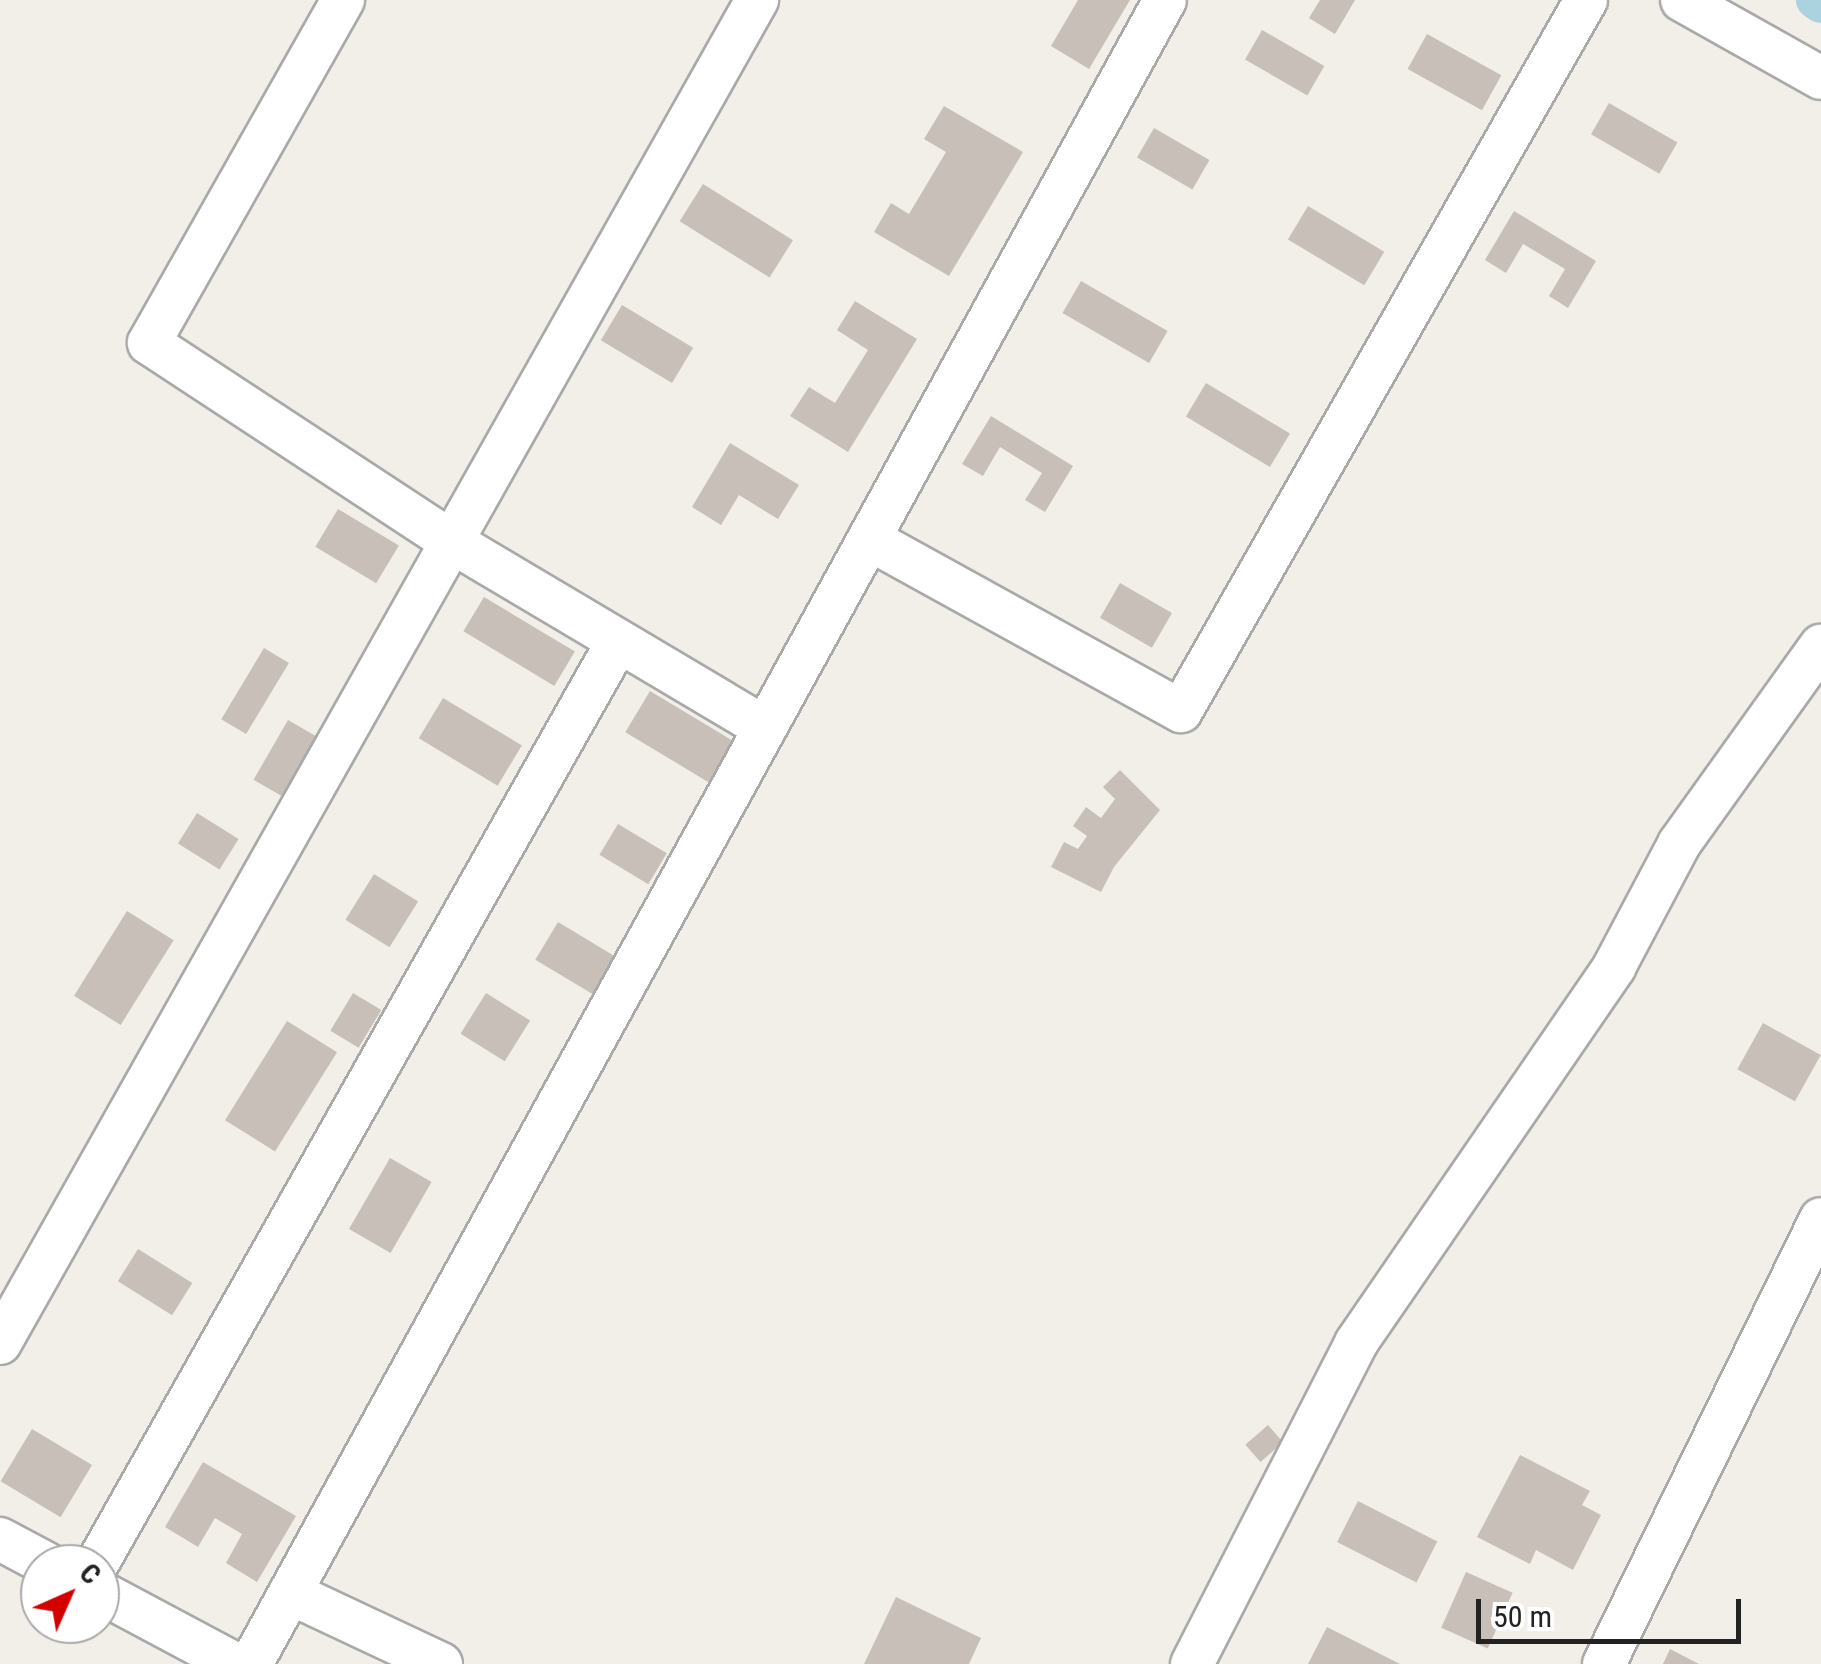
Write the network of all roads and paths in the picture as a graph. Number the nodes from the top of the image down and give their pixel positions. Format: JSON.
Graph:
{"nodes":[{"id":1,"x":343,"y":0,"type":"edge"},
{"id":2,"x":758,"y":0,"type":"edge"},
{"id":3,"x":1165,"y":0,"type":"edge"},
{"id":4,"x":1586,"y":0,"type":"edge"},
{"id":5,"x":1682,"y":0,"type":"edge"},
{"id":6,"x":1821,"y":78,"type":"edge"},
{"id":7,"x":869,"y":539,"type":"junction"},
{"id":8,"x":452,"y":542,"type":"junction"},
{"id":9,"x":618,"y":643,"type":"junction"},
{"id":10,"x":1821,"y":646,"type":"edge"},
{"id":11,"x":765,"y":728,"type":"junction"},
{"id":12,"x":1821,"y":1219,"type":"edge"},
{"id":13,"x":0,"y":1343,"type":"edge"},
{"id":14,"x":108,"y":1544,"type":"edge"},
{"id":15,"x":290,"y":1593,"type":"junction"},
{"id":16,"x":120,"y":1603,"type":"edge"},
{"id":17,"x":235,"y":1664,"type":"edge"},
{"id":18,"x":251,"y":1664,"type":"edge"},
{"id":19,"x":441,"y":1664,"type":"edge"},
{"id":20,"x":1192,"y":1664,"type":"edge"},
{"id":21,"x":1604,"y":1664,"type":"edge"}],
"edges":[{"from":1,"to":8,"type":"street"},
{"from":2,"to":8,"type":"street"},
{"from":3,"to":7,"type":"street"},
{"from":4,"to":7,"type":"street"},
{"from":5,"to":6,"type":"street"},
{"from":7,"to":11,"type":"street"},
{"from":8,"to":9,"type":"street"},
{"from":8,"to":13,"type":"street"},
{"from":9,"to":11,"type":"street"},
{"from":9,"to":14,"type":"street"},
{"from":10,"to":20,"type":"street"},
{"from":11,"to":15,"type":"street"},
{"from":12,"to":21,"type":"street"},
{"from":15,"to":18,"type":"street"},
{"from":15,"to":19,"type":"street"},
{"from":16,"to":17,"type":"street"}]}
